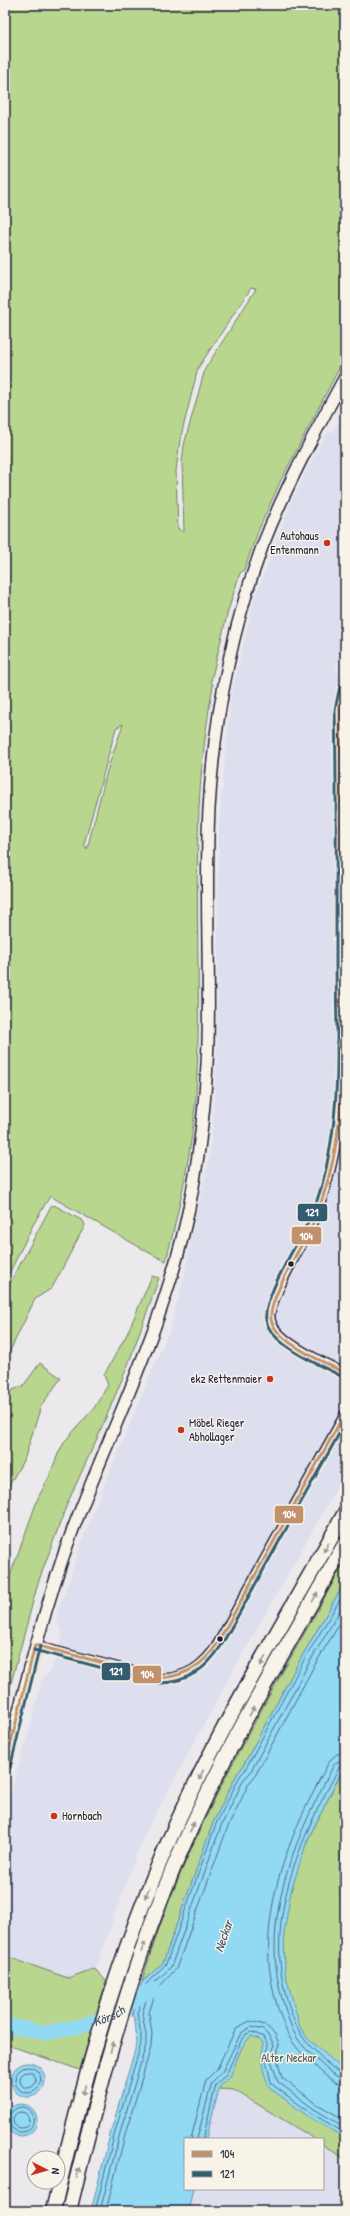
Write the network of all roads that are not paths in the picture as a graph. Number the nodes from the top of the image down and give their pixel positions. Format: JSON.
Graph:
{"nodes":[{"id":1,"x":345,"y":377,"type":"edge"},
{"id":2,"x":345,"y":687,"type":"edge"},
{"id":3,"x":343,"y":836,"type":"edge"},
{"id":4,"x":345,"y":1373,"type":"edge"},
{"id":5,"x":345,"y":1413,"type":"edge"},
{"id":6,"x":345,"y":1513,"type":"edge"},
{"id":7,"x":345,"y":1544,"type":"edge"},
{"id":8,"x":35,"y":1645,"type":"junction"},
{"id":9,"x":5,"y":1767,"type":"edge"},
{"id":10,"x":53,"y":2211,"type":"edge"},
{"id":11,"x":69,"y":2211,"type":"edge"}],
"edges":[{"from":1,"to":8,"type":"main road"},
{"from":2,"to":3,"type":"street"},
{"from":3,"to":4,"type":"street"},
{"from":5,"to":8,"type":"street"},
{"from":6,"to":10,"type":"highway","one_way":true},
{"from":11,"to":7,"type":"highway","one_way":true},
{"from":8,"to":9,"type":"main road"}]}
